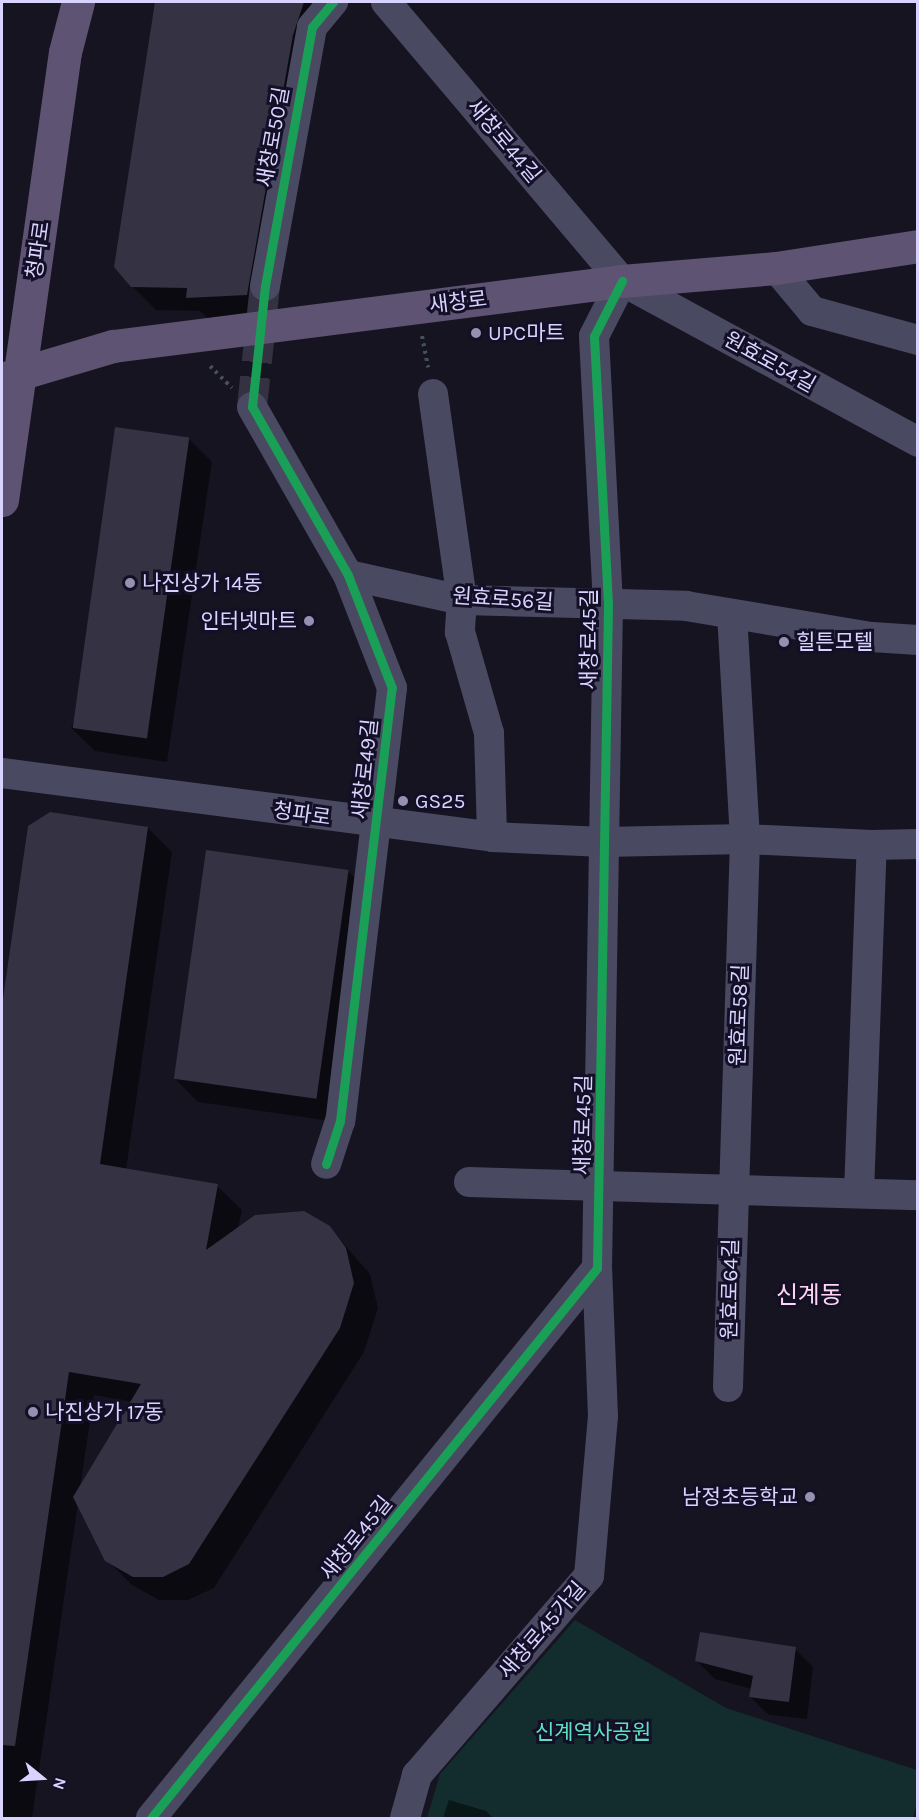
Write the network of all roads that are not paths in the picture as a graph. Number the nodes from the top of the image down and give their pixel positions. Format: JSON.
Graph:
{"nodes":[{"id":1,"x":78,"y":2,"type":"edge"},
{"id":2,"x":333,"y":2,"type":"edge"},
{"id":3,"x":386,"y":2,"type":"edge"},
{"id":4,"x":918,"y":246,"type":"edge"},
{"id":5,"x":776,"y":268,"type":"junction"},
{"id":6,"x":622,"y":281,"type":"junction"},
{"id":7,"x":265,"y":286,"type":"tunnel mouth"},
{"id":8,"x":918,"y":340,"type":"edge"},
{"id":9,"x":11,"y":376,"type":"edge"},
{"id":10,"x":433,"y":394,"type":"road end"},
{"id":11,"x":252,"y":407,"type":"tunnel mouth"},
{"id":12,"x":918,"y":442,"type":"edge"},
{"id":13,"x":2,"y":500,"type":"edge"},
{"id":14,"x":348,"y":575,"type":"junction"},
{"id":15,"x":462,"y":600,"type":"junction"},
{"id":16,"x":608,"y":604,"type":"junction"},
{"id":17,"x":732,"y":614,"type":"junction"},
{"id":18,"x":918,"y":640,"type":"edge"},
{"id":19,"x":2,"y":773,"type":"edge"},
{"id":20,"x":377,"y":824,"type":"junction"},
{"id":21,"x":492,"y":837,"type":"junction"},
{"id":22,"x":745,"y":839,"type":"junction"},
{"id":23,"x":604,"y":842,"type":"junction"},
{"id":24,"x":918,"y":844,"type":"edge"},
{"id":25,"x":872,"y":845,"type":"junction"},
{"id":26,"x":326,"y":1164,"type":"dead end"},
{"id":27,"x":469,"y":1182,"type":"dead end"},
{"id":28,"x":600,"y":1186,"type":"junction"},
{"id":29,"x":732,"y":1191,"type":"junction"},
{"id":30,"x":859,"y":1193,"type":"junction"},
{"id":31,"x":918,"y":1195,"type":"edge"},
{"id":32,"x":597,"y":1268,"type":"junction"},
{"id":33,"x":728,"y":1387,"type":"dead end"},
{"id":34,"x":150,"y":1818,"type":"edge"},
{"id":35,"x":405,"y":1818,"type":"edge"}],
"edges":[{"from":1,"to":9,"type":"main road","name":"청파로"},
{"from":2,"to":7,"type":"street","name":"새창로50길"},
{"from":3,"to":6,"type":"street","name":"새창로44길"},
{"from":4,"to":5,"type":"main road","name":"새창로"},
{"from":5,"to":6,"type":"main road","name":"새창로"},
{"from":5,"to":8,"type":"street"},
{"from":6,"to":9,"type":"main road","name":"새창로"},
{"from":6,"to":12,"type":"street","name":"원효로54길"},
{"from":6,"to":16,"type":"street","name":"새창로45길"},
{"from":9,"to":13,"type":"main road","name":"청파로"},
{"from":10,"to":15,"type":"street"},
{"from":11,"to":14,"type":"street","name":"새창로49길"},
{"from":14,"to":15,"type":"street","name":"원효로56길"},
{"from":14,"to":20,"type":"street","name":"새창로49길"},
{"from":15,"to":16,"type":"street","name":"원효로56길"},
{"from":15,"to":21,"type":"street"},
{"from":16,"to":17,"type":"street","name":"원효로56길"},
{"from":16,"to":23,"type":"street","name":"새창로45길"},
{"from":17,"to":18,"type":"street","name":"원효로56길"},
{"from":17,"to":22,"type":"street"},
{"from":19,"to":20,"type":"street","name":"청파로"},
{"from":20,"to":21,"type":"street","name":"청파로"},
{"from":20,"to":26,"type":"street","name":"새창로49길"},
{"from":21,"to":23,"type":"street","name":"청파로"},
{"from":22,"to":23,"type":"street"},
{"from":22,"to":25,"type":"street"},
{"from":22,"to":29,"type":"street","name":"원효로58길"},
{"from":23,"to":28,"type":"street","name":"새창로45길"},
{"from":24,"to":25,"type":"street"},
{"from":25,"to":30,"type":"street"},
{"from":27,"to":28,"type":"street"},
{"from":28,"to":29,"type":"street"},
{"from":28,"to":32,"type":"street","name":"새창로45길"},
{"from":29,"to":30,"type":"street"},
{"from":29,"to":33,"type":"street","name":"원효로64길"},
{"from":30,"to":31,"type":"street"},
{"from":32,"to":34,"type":"street","name":"새창로45길"},
{"from":32,"to":35,"type":"street","name":"새창로45가길"}]}
